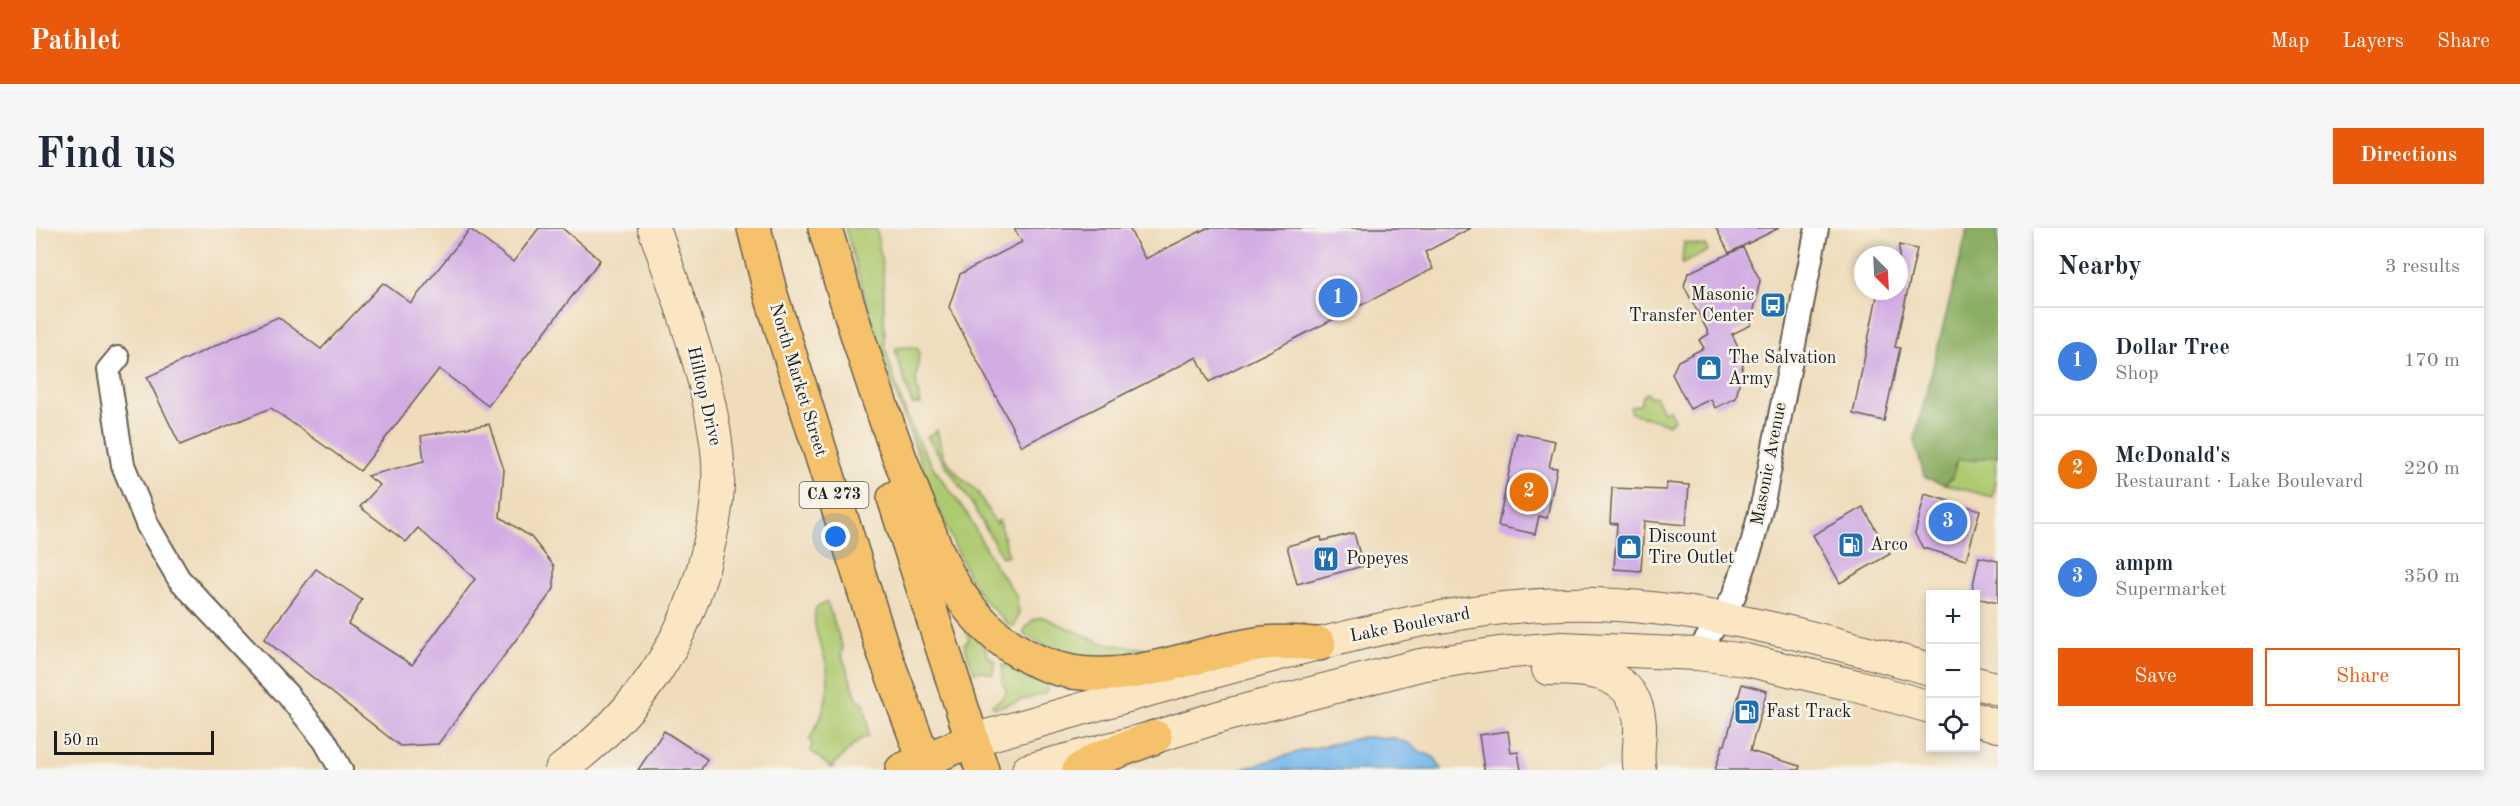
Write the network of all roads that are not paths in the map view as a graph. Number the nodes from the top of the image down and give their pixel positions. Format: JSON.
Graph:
{"nodes":[{"id":1,"x":654,"y":228,"type":"edge"},
{"id":2,"x":754,"y":228,"type":"edge"},
{"id":3,"x":807,"y":228,"type":"edge"},
{"id":4,"x":825,"y":228,"type":"edge"},
{"id":5,"x":1816,"y":228,"type":"edge"},
{"id":6,"x":118,"y":358,"type":"dead end"},
{"id":7,"x":1719,"y":619,"type":"junction"},
{"id":8,"x":1417,"y":620,"type":"junction"},
{"id":9,"x":1319,"y":644,"type":"junction"},
{"id":10,"x":1697,"y":654,"type":"junction"},
{"id":11,"x":1450,"y":660,"type":"junction"},
{"id":12,"x":1926,"y":668,"type":"edge"},
{"id":13,"x":1857,"y":686,"type":"junction"},
{"id":14,"x":1926,"y":687,"type":"edge"},
{"id":15,"x":1926,"y":706,"type":"edge"},
{"id":16,"x":1219,"y":717,"type":"junction"},
{"id":17,"x":1980,"y":720,"type":"edge"},
{"id":18,"x":1998,"y":726,"type":"edge"},
{"id":19,"x":1155,"y":737,"type":"junction"},
{"id":20,"x":977,"y":755,"type":"edge"},
{"id":21,"x":918,"y":767,"type":"edge"},
{"id":22,"x":341,"y":770,"type":"edge"},
{"id":23,"x":561,"y":770,"type":"edge"},
{"id":24,"x":1028,"y":770,"type":"edge"},
{"id":25,"x":1079,"y":770,"type":"edge"},
{"id":26,"x":1640,"y":770,"type":"edge"}],
"edges":[{"from":1,"to":23,"type":"main road","name":"Hilltop Drive"},
{"from":2,"to":21,"type":"main road","name":"North Market Street","number":"CA 273"},
{"from":3,"to":20,"type":"main road","number":"CA 273"},
{"from":4,"to":9,"type":"main road"},
{"from":5,"to":7,"type":"street","name":"Masonic Avenue"},
{"from":6,"to":22,"type":"street"},
{"from":7,"to":8,"type":"main road","name":"Lake Boulevard"},
{"from":7,"to":10,"type":"street","name":"Masonic Avenue"},
{"from":7,"to":12,"type":"main road","name":"Lake Boulevard"},
{"from":8,"to":9,"type":"main road","name":"Lake Boulevard"},
{"from":8,"to":16,"type":"main road"},
{"from":9,"to":20,"type":"main road","name":"Lake Boulevard"},
{"from":10,"to":11,"type":"main road"},
{"from":10,"to":13,"type":"main road"},
{"from":11,"to":16,"type":"main road"},
{"from":11,"to":26,"type":"main road"},
{"from":13,"to":14,"type":"main road"},
{"from":13,"to":15,"type":"main road"},
{"from":16,"to":19,"type":"main road"},
{"from":17,"to":18,"type":"main road"},
{"from":19,"to":24,"type":"main road"},
{"from":19,"to":25,"type":"main road"},
{"from":20,"to":21,"type":"main road","name":"Lake Boulevard"}]}
